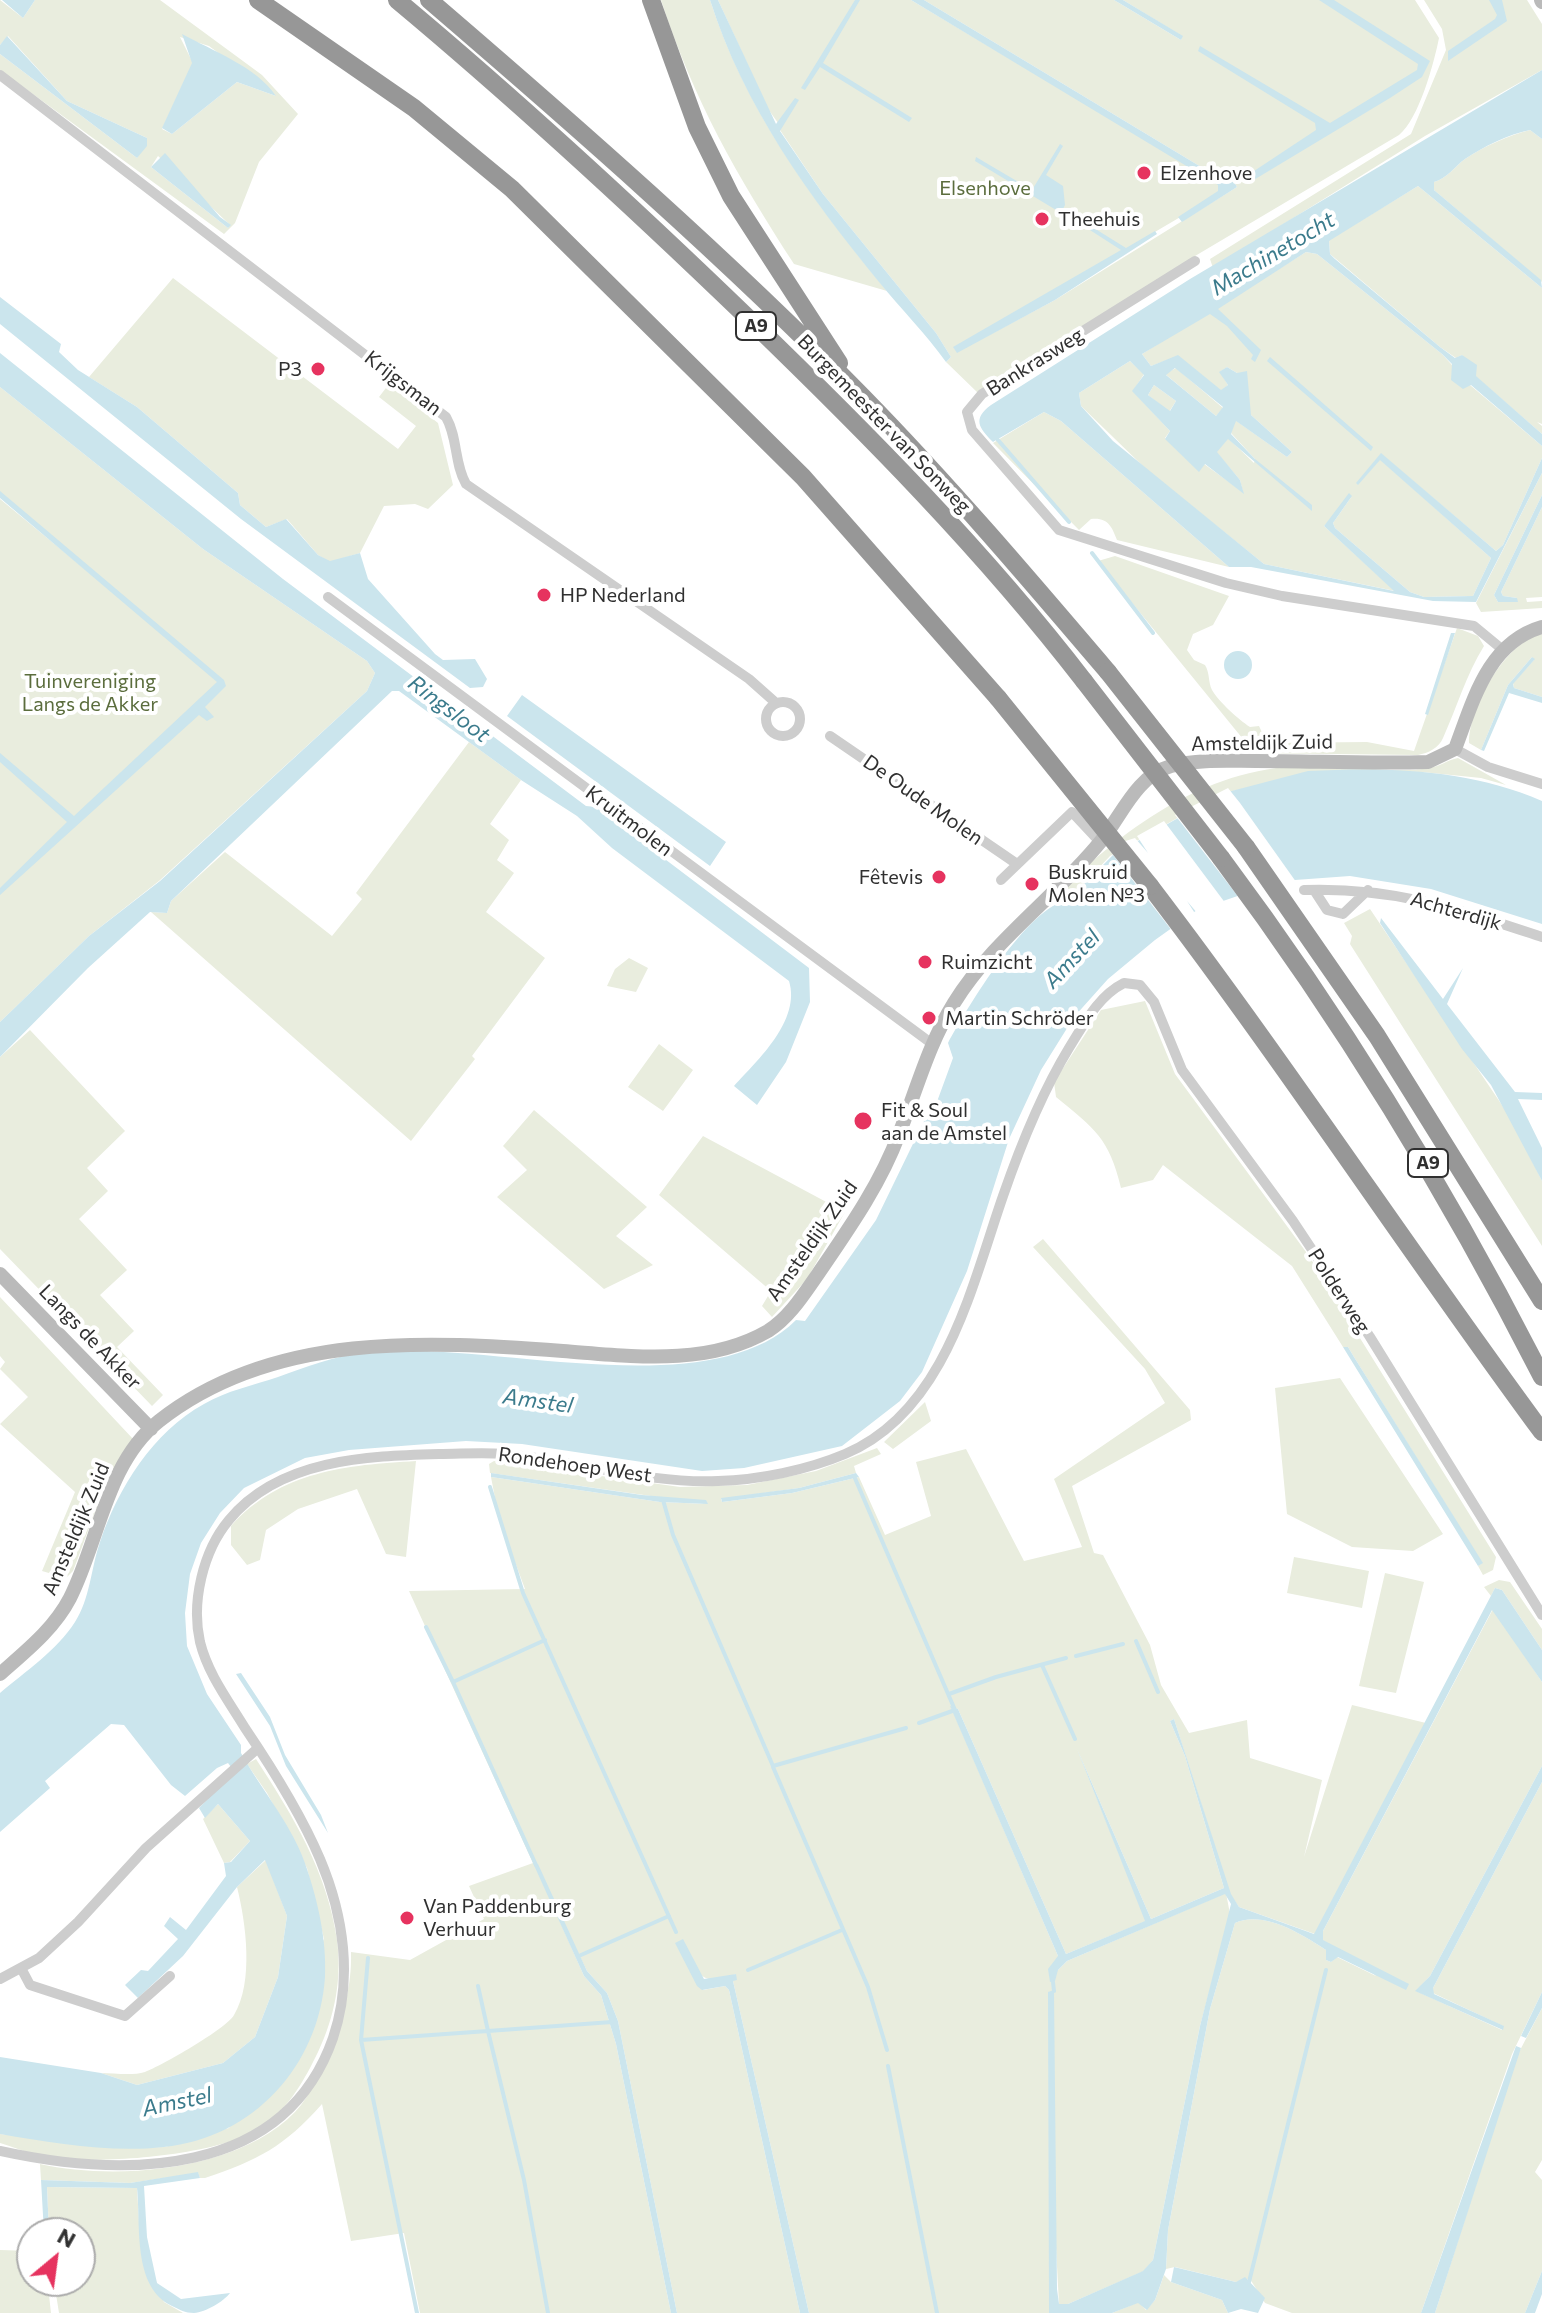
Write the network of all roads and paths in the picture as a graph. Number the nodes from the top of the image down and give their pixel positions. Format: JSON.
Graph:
{"nodes":[{"id":1,"x":258,"y":0,"type":"edge"},
{"id":2,"x":397,"y":0,"type":"edge"},
{"id":3,"x":429,"y":0,"type":"edge"},
{"id":4,"x":651,"y":0,"type":"edge"},
{"id":5,"x":0,"y":75,"type":"edge"},
{"id":6,"x":1195,"y":261,"type":"dead end"},
{"id":7,"x":860,"y":395,"type":"junction"},
{"id":8,"x":328,"y":597,"type":"dead end"},
{"id":9,"x":1542,"y":627,"type":"edge"},
{"id":10,"x":1503,"y":650,"type":"junction"},
{"id":11,"x":776,"y":703,"type":"dead end"},
{"id":12,"x":830,"y":736,"type":"dead end"},
{"id":13,"x":1455,"y":749,"type":"junction"},
{"id":14,"x":1542,"y":784,"type":"edge"},
{"id":15,"x":1100,"y":842,"type":"junction"},
{"id":16,"x":1017,"y":864,"type":"junction"},
{"id":17,"x":1001,"y":880,"type":"dead end"},
{"id":18,"x":1368,"y":890,"type":"junction"},
{"id":19,"x":1542,"y":937,"type":"edge"},
{"id":20,"x":1124,"y":983,"type":"joint"},
{"id":21,"x":931,"y":1043,"type":"junction"},
{"id":22,"x":0,"y":1274,"type":"edge"},
{"id":23,"x":1542,"y":1301,"type":"edge"},
{"id":24,"x":1542,"y":1377,"type":"edge"},
{"id":25,"x":151,"y":1429,"type":"junction"},
{"id":26,"x":1542,"y":1432,"type":"edge"},
{"id":27,"x":1542,"y":1615,"type":"edge"},
{"id":28,"x":0,"y":1674,"type":"edge"},
{"id":29,"x":258,"y":1748,"type":"junction"},
{"id":30,"x":21,"y":1968,"type":"junction"},
{"id":31,"x":170,"y":1976,"type":"dead end"},
{"id":32,"x":0,"y":1979,"type":"edge"},
{"id":33,"x":0,"y":2151,"type":"edge"}],
"edges":[{"from":1,"to":26,"type":"highway","bridge":true},
{"from":2,"to":24,"type":"highway","name":"Burgemeester van Sonweg","number":"A9","bridge":true},
{"from":3,"to":7,"type":"highway","name":"Burgemeester van Sonweg","number":"A9"},
{"from":4,"to":7,"type":"highway","number":"A9"},
{"from":5,"to":11,"type":"street","name":"Krijgsman"},
{"from":6,"to":10,"type":"street","name":"Bankrasweg"},
{"from":7,"to":23,"type":"highway","name":"Burgemeester van Sonweg","number":"A9","bridge":true},
{"from":8,"to":21,"type":"street","name":"Kruitmolen"},
{"from":9,"to":10,"type":"street"},
{"from":10,"to":13,"type":"street"},
{"from":12,"to":16,"type":"street","name":"De Oude Molen"},
{"from":13,"to":14,"type":"street"},
{"from":13,"to":15,"type":"street","name":"Amsteldijk Zuid"},
{"from":15,"to":16,"type":"street"},
{"from":15,"to":21,"type":"street","name":"Amsteldijk Zuid"},
{"from":16,"to":17,"type":"street"},
{"from":18,"to":18,"type":"street","name":"Achterdijk"},
{"from":18,"to":19,"type":"street","name":"Achterdijk"},
{"from":20,"to":27,"type":"street","name":"Polderweg"},
{"from":20,"to":29,"type":"street","name":"Rondehoep West"},
{"from":21,"to":25,"type":"street","name":"Amsteldijk Zuid"},
{"from":22,"to":25,"type":"street","name":"Langs de Akker"},
{"from":25,"to":28,"type":"street","name":"Amsteldijk Zuid"},
{"from":29,"to":30,"type":"street"},
{"from":29,"to":33,"type":"street","name":"Rondehoep West"},
{"from":30,"to":31,"type":"street"},
{"from":30,"to":32,"type":"street"}]}
